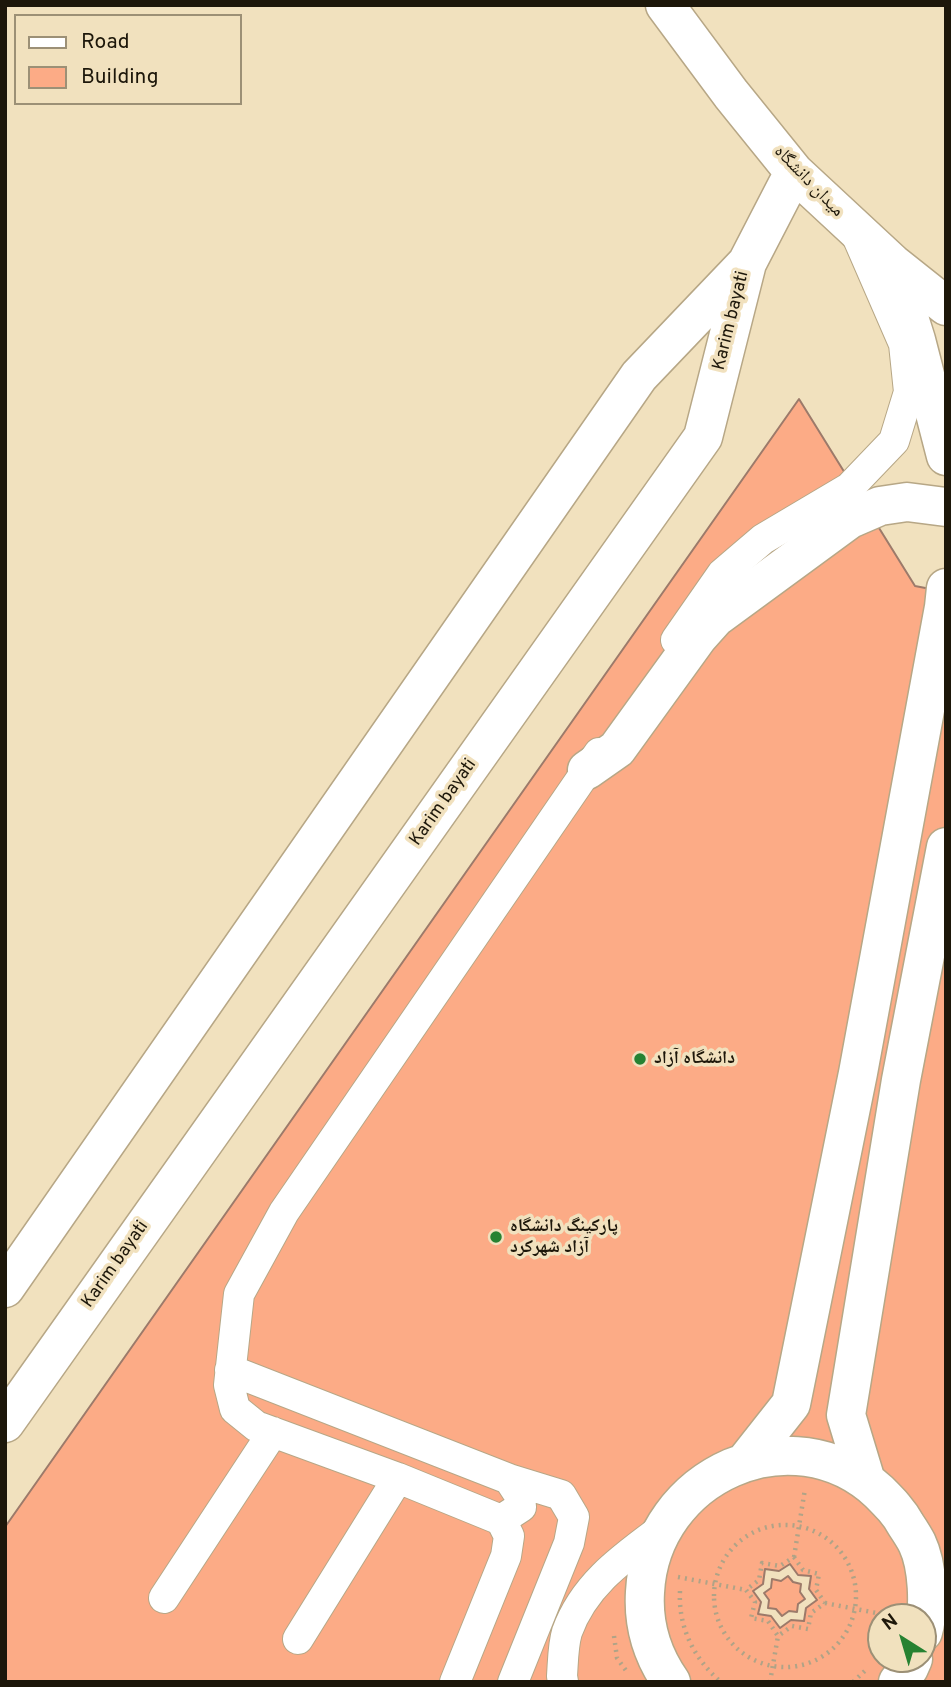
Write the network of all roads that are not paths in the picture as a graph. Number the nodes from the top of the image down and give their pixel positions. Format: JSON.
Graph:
{"nodes":[{"id":1,"x":665,"y":5,"type":"edge"},
{"id":2,"x":794,"y":173,"type":"junction"},
{"id":3,"x":852,"y":226,"type":"junction"},
{"id":4,"x":747,"y":263,"type":"junction"},
{"id":5,"x":892,"y":263,"type":"junction"},
{"id":6,"x":946,"y":306,"type":"edge"},
{"id":7,"x":946,"y":456,"type":"edge"},
{"id":8,"x":946,"y":507,"type":"edge"},
{"id":9,"x":946,"y":588,"type":"edge"},
{"id":10,"x":587,"y":770,"type":"junction"},
{"id":11,"x":946,"y":847,"type":"edge"},
{"id":12,"x":870,"y":1007,"type":"junction"},
{"id":13,"x":914,"y":1014,"type":"junction"},
{"id":14,"x":5,"y":1288,"type":"edge"},
{"id":15,"x":229,"y":1377,"type":"junction"},
{"id":16,"x":5,"y":1423,"type":"edge"},
{"id":17,"x":273,"y":1432,"type":"junction"},
{"id":18,"x":746,"y":1461,"type":"junction"},
{"id":19,"x":398,"y":1478,"type":"junction"},
{"id":20,"x":509,"y":1479,"type":"junction"},
{"id":21,"x":866,"y":1481,"type":"junction"},
{"id":22,"x":501,"y":1520,"type":"junction"},
{"id":23,"x":663,"y":1528,"type":"junction"},
{"id":24,"x":164,"y":1598,"type":"dead end"},
{"id":25,"x":919,"y":1603,"type":"edge"},
{"id":26,"x":298,"y":1639,"type":"dead end"},
{"id":27,"x":455,"y":1682,"type":"edge"},
{"id":28,"x":513,"y":1682,"type":"edge"},
{"id":29,"x":563,"y":1682,"type":"edge"},
{"id":30,"x":671,"y":1682,"type":"edge"}],
"edges":[{"from":1,"to":2,"type":"main road","name":"میدان دانشگاه"},
{"from":2,"to":3,"type":"main road","name":"میدان دانشگاه"},
{"from":2,"to":4,"type":"main road"},
{"from":3,"to":5,"type":"main road","name":"میدان دانشگاه"},
{"from":3,"to":10,"type":"lane"},
{"from":4,"to":14,"type":"main road","name":"Karim bayati"},
{"from":4,"to":16,"type":"main road","name":"Karim bayati"},
{"from":5,"to":6,"type":"main road","name":"میدان دانشگاه"},
{"from":5,"to":7,"type":"main road"},
{"from":8,"to":10,"type":"main road"},
{"from":9,"to":12,"type":"main road"},
{"from":10,"to":15,"type":"lane"},
{"from":11,"to":13,"type":"main road"},
{"from":12,"to":13,"type":"main road"},
{"from":12,"to":18,"type":"main road"},
{"from":13,"to":21,"type":"main road"},
{"from":15,"to":17,"type":"lane"},
{"from":15,"to":20,"type":"lane"},
{"from":17,"to":19,"type":"lane"},
{"from":17,"to":24,"type":"lane"},
{"from":18,"to":21,"type":"main road"},
{"from":18,"to":23,"type":"main road"},
{"from":19,"to":22,"type":"lane"},
{"from":19,"to":26,"type":"lane"},
{"from":20,"to":22,"type":"lane"},
{"from":20,"to":28,"type":"lane"},
{"from":21,"to":25,"type":"main road"},
{"from":22,"to":27,"type":"lane"},
{"from":23,"to":29,"type":"lane"},
{"from":23,"to":30,"type":"main road"}]}
